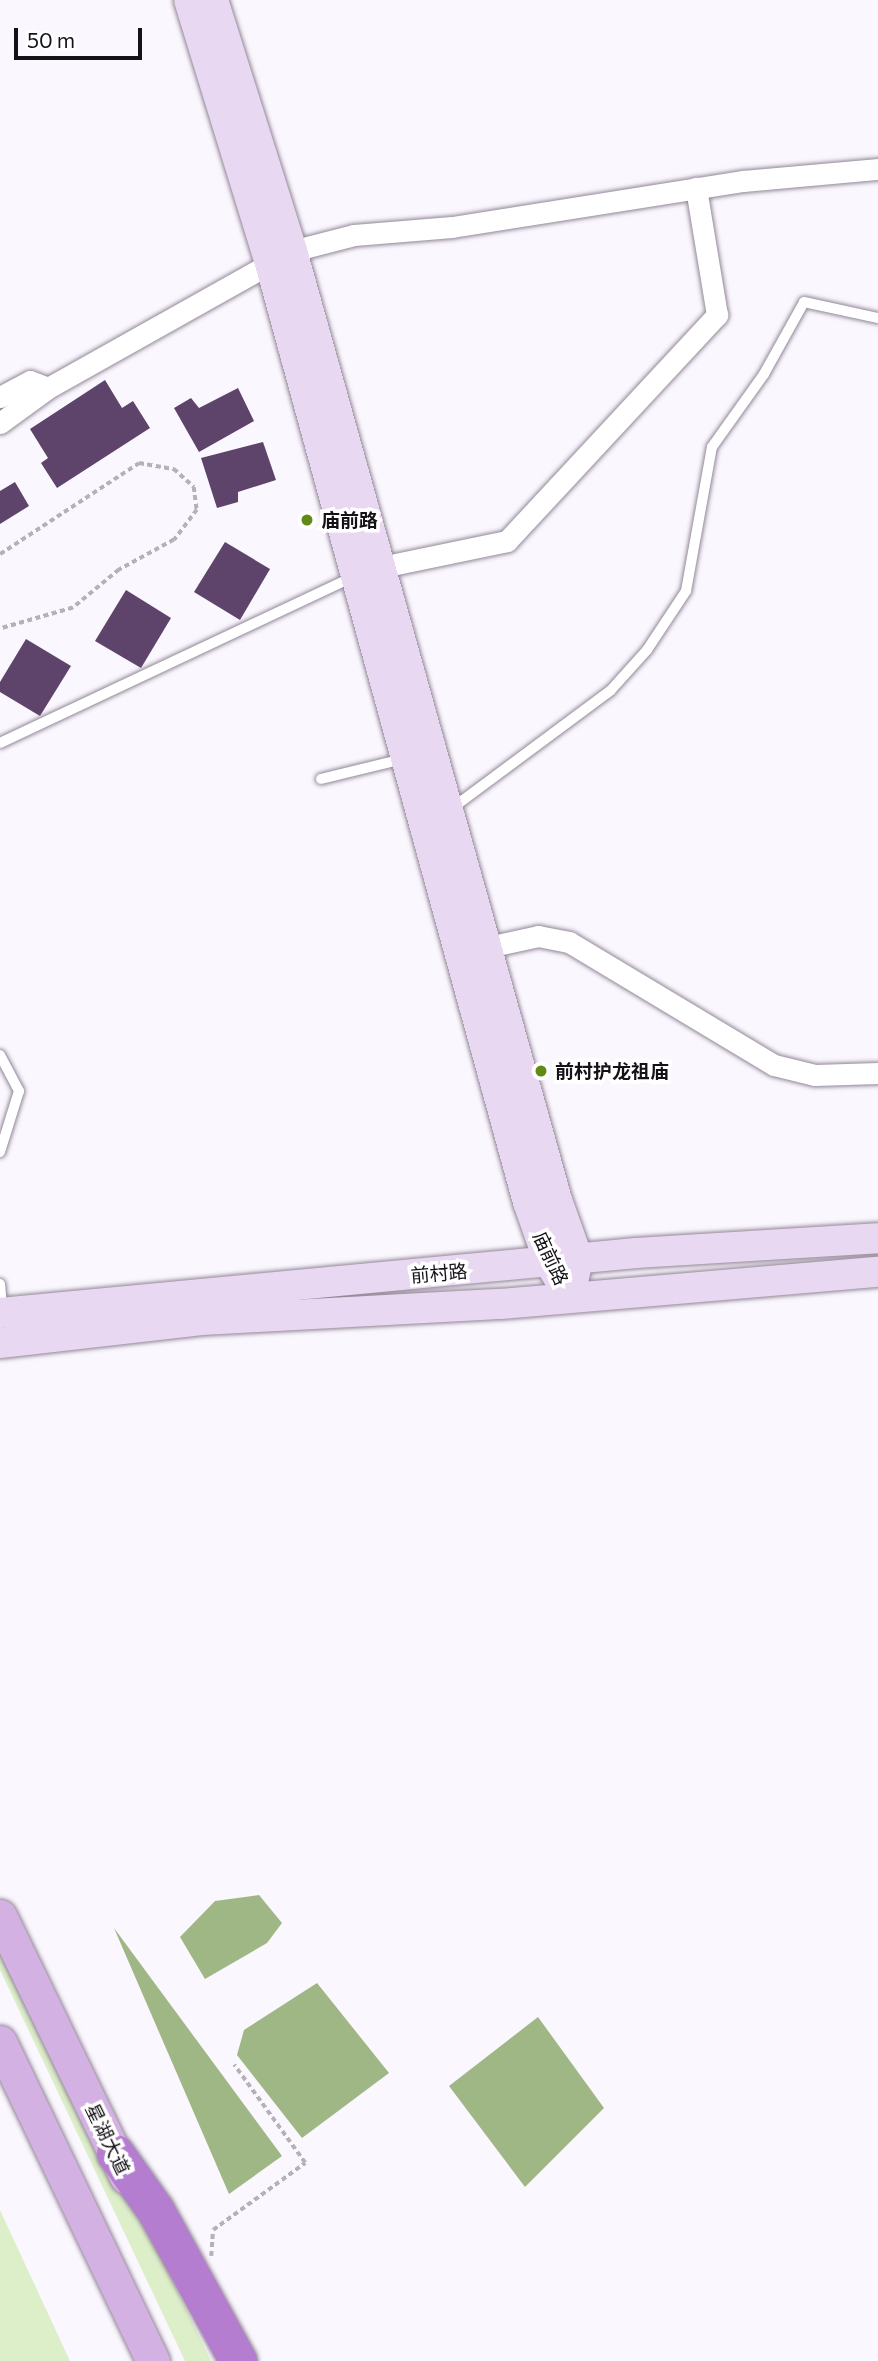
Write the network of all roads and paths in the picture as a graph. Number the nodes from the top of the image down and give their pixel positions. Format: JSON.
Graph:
{"nodes":[{"id":1,"x":189,"y":0,"type":"edge"},
{"id":2,"x":213,"y":0,"type":"edge"},
{"id":3,"x":878,"y":169,"type":"edge"},
{"id":4,"x":696,"y":188,"type":"junction"},
{"id":5,"x":281,"y":257,"type":"junction"},
{"id":6,"x":878,"y":318,"type":"edge"},
{"id":7,"x":48,"y":388,"type":"junction"},
{"id":8,"x":0,"y":397,"type":"edge"},
{"id":9,"x":0,"y":423,"type":"edge"},
{"id":10,"x":0,"y":554,"type":"edge"},
{"id":11,"x":368,"y":570,"type":"junction"},
{"id":12,"x":0,"y":629,"type":"edge"},
{"id":13,"x":0,"y":743,"type":"edge"},
{"id":14,"x":406,"y":759,"type":"junction"},
{"id":15,"x":321,"y":779,"type":"dead end"},
{"id":16,"x":449,"y":811,"type":"junction"},
{"id":17,"x":473,"y":950,"type":"junction"},
{"id":18,"x":0,"y":1055,"type":"edge"},
{"id":19,"x":878,"y":1073,"type":"edge"},
{"id":20,"x":0,"y":1152,"type":"edge"},
{"id":21,"x":878,"y":1238,"type":"edge"},
{"id":22,"x":578,"y":1259,"type":"junction"},
{"id":23,"x":549,"y":1262,"type":"junction"},
{"id":24,"x":878,"y":1272,"type":"edge"},
{"id":25,"x":570,"y":1297,"type":"junction"},
{"id":26,"x":1,"y":1303,"type":"edge"},
{"id":27,"x":0,"y":1343,"type":"edge"},
{"id":28,"x":0,"y":1916,"type":"edge"},
{"id":29,"x":0,"y":2042,"type":"edge"},
{"id":30,"x":234,"y":2065,"type":"dead end"},
{"id":31,"x":115,"y":2153,"type":"junction"},
{"id":32,"x":188,"y":2271,"type":"junction"},
{"id":33,"x":152,"y":2360,"type":"edge"},
{"id":34,"x":217,"y":2361,"type":"edge"},
{"id":35,"x":238,"y":2361,"type":"edge"}],
"edges":[{"from":1,"to":5,"type":"street","name":"庙前路"},
{"from":2,"to":5,"type":"street","name":"庙前路"},
{"from":3,"to":4,"type":"street"},
{"from":4,"to":5,"type":"street"},
{"from":4,"to":11,"type":"street"},
{"from":5,"to":7,"type":"street"},
{"from":5,"to":11,"type":"street","name":"庙前路"},
{"from":6,"to":16,"type":"lane"},
{"from":7,"to":8,"type":"street"},
{"from":7,"to":9,"type":"street"},
{"from":10,"to":12,"type":"path"},
{"from":11,"to":13,"type":"lane"},
{"from":11,"to":14,"type":"street","name":"庙前路"},
{"from":11,"to":16,"type":"street","name":"庙前路"},
{"from":14,"to":15,"type":"lane"},
{"from":14,"to":17,"type":"street","name":"庙前路"},
{"from":16,"to":17,"type":"street","name":"庙前路"},
{"from":17,"to":19,"type":"street"},
{"from":17,"to":22,"type":"street","name":"庙前路"},
{"from":17,"to":23,"type":"street","name":"庙前路"},
{"from":18,"to":20,"type":"lane"},
{"from":21,"to":22,"type":"street","name":"前村路"},
{"from":22,"to":23,"type":"street","name":"前村路"},
{"from":22,"to":25,"type":"street","name":"庙前路"},
{"from":23,"to":25,"type":"street","name":"庙前路"},
{"from":23,"to":26,"type":"street","name":"前村路"},
{"from":24,"to":25,"type":"street","name":"前村路"},
{"from":25,"to":27,"type":"street","name":"前村路"},
{"from":28,"to":31,"type":"main road","name":"星湖大道"},
{"from":29,"to":33,"type":"main road"},
{"from":30,"to":32,"type":"path"},
{"from":31,"to":32,"type":"highway"},
{"from":31,"to":34,"type":"main road","name":"星湖大道"},
{"from":32,"to":35,"type":"highway"}]}
